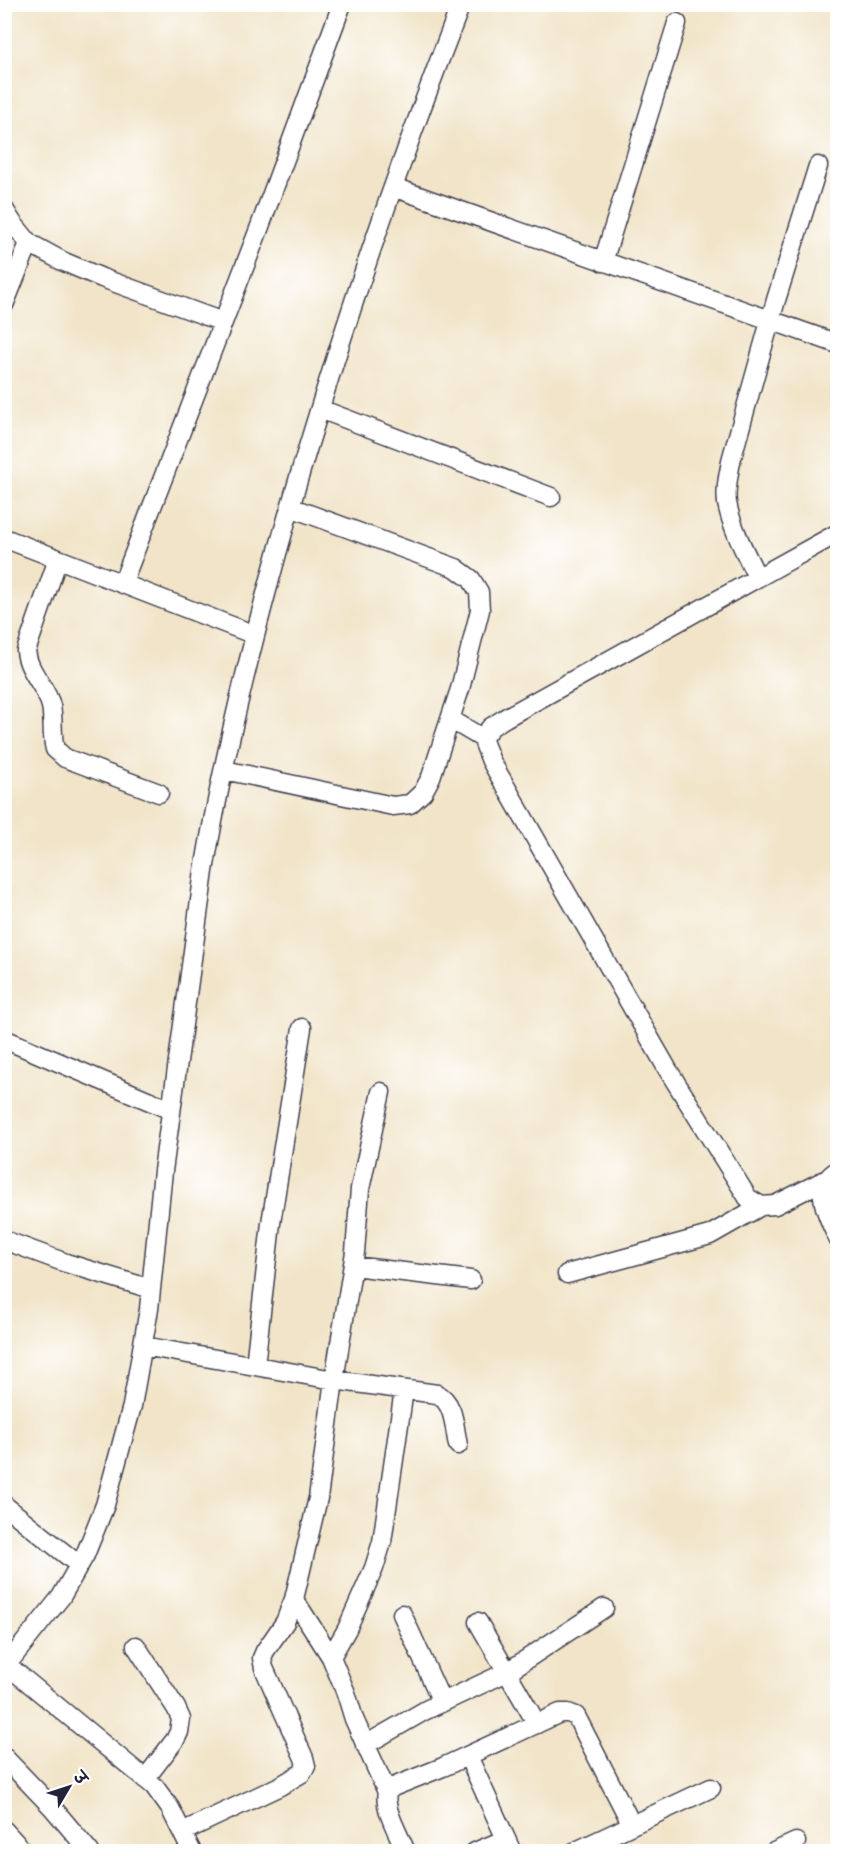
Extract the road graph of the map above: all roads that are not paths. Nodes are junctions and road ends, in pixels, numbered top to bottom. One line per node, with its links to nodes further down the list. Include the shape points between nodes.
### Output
1 (342, 4): 11 (street)
2 (461, 4): 5 (street)
3 (677, 23): 8 (street)
4 (818, 166): 10 (street)
5 (393, 187): 8 (street); 13 (street)
6 (4, 209): 7 (street)
7 (29, 243): 9 (street); 11 (street, via 102,278)
8 (603, 262): 10 (street)
9 (4, 305)
10 (769, 321): 12 (street); 19 (street, via 728,480 730,515)
11 (223, 322): 20 (street)
12 (837, 344)
13 (320, 409): 14 (street); 15 (street)
14 (551, 497)
15 (290, 507): 21 (street); 22 (street, via 456,568 471,579 479,592 480,610)
16 (837, 533): 19 (street)
17 (4, 538): 18 (street)
18 (58, 559): 20 (street); 25 (street, via 26,651 29,666 51,708 55,748 65,758)
19 (757, 577): 23 (street, via 505,718)
20 (123, 582): 21 (street)
21 (255, 635): 24 (street)
22 (450, 719): 23 (street); 24 (street, via 431,777 410,804 393,806)
23 (482, 738): 31 (street, via 491,761 668,1070 748,1198)
24 (224, 770): 29 (street, via 204,871)
25 (159, 793)
26 (302, 1028): 39 (street, via 271,1223)
27 (4, 1038): 29 (street)
28 (381, 1092): 34 (street, via 360,1189)
29 (171, 1110): 37 (street)
30 (831, 1175): 31 (street, via 775,1205); 32 (street, via 822,1194)
31 (761, 1206): 35 (street, via 710,1235)
32 (837, 1239)
33 (4, 1240): 37 (street)
34 (352, 1266): 36 (street); 40 (street)
35 (567, 1274)
36 (471, 1280)
37 (151, 1289): 38 (street)
38 (142, 1346): 39 (street); 44 (street, via 132,1406 105,1505)
39 (255, 1366): 40 (street)
40 (334, 1380): 41 (street); 45 (street, via 318,1498)
41 (404, 1390): 42 (street, via 437,1394 447,1401); 50 (street, via 382,1542 348,1629)
42 (458, 1445)
43 (4, 1505): 44 (street)
44 (80, 1565): 51 (street, via 61,1597)
45 (294, 1599): 50 (street); 62 (street, via 285,1622 262,1658 306,1766 302,1773 280,1786)
46 (604, 1608): 52 (street)
47 (402, 1614): 53 (street)
48 (478, 1622): 52 (street)
49 (136, 1646): 58 (street, via 181,1719 175,1740)
50 (331, 1657): 55 (street)
51 (9, 1658): 58 (street)
52 (507, 1672): 53 (street); 54 (street)
53 (442, 1702): 55 (street)
54 (537, 1724): 56 (street); 61 (street, via 560,1713 576,1716)
55 (365, 1745): 60 (street)
56 (468, 1756): 60 (street); 64 (street)
57 (4, 1757): 65 (street)
58 (145, 1779): 62 (street, via 161,1794)
59 (711, 1788): 61 (street)
60 (387, 1792): 67 (street, via 389,1811)
61 (632, 1825): 69 (street)
62 (182, 1832): 66 (street)
63 (796, 1842): 70 (street)
64 (509, 1845): 68 (street)
65 (90, 1851)
66 (192, 1851)
67 (406, 1851)
68 (476, 1851)
69 (574, 1851)
70 (774, 1851)

